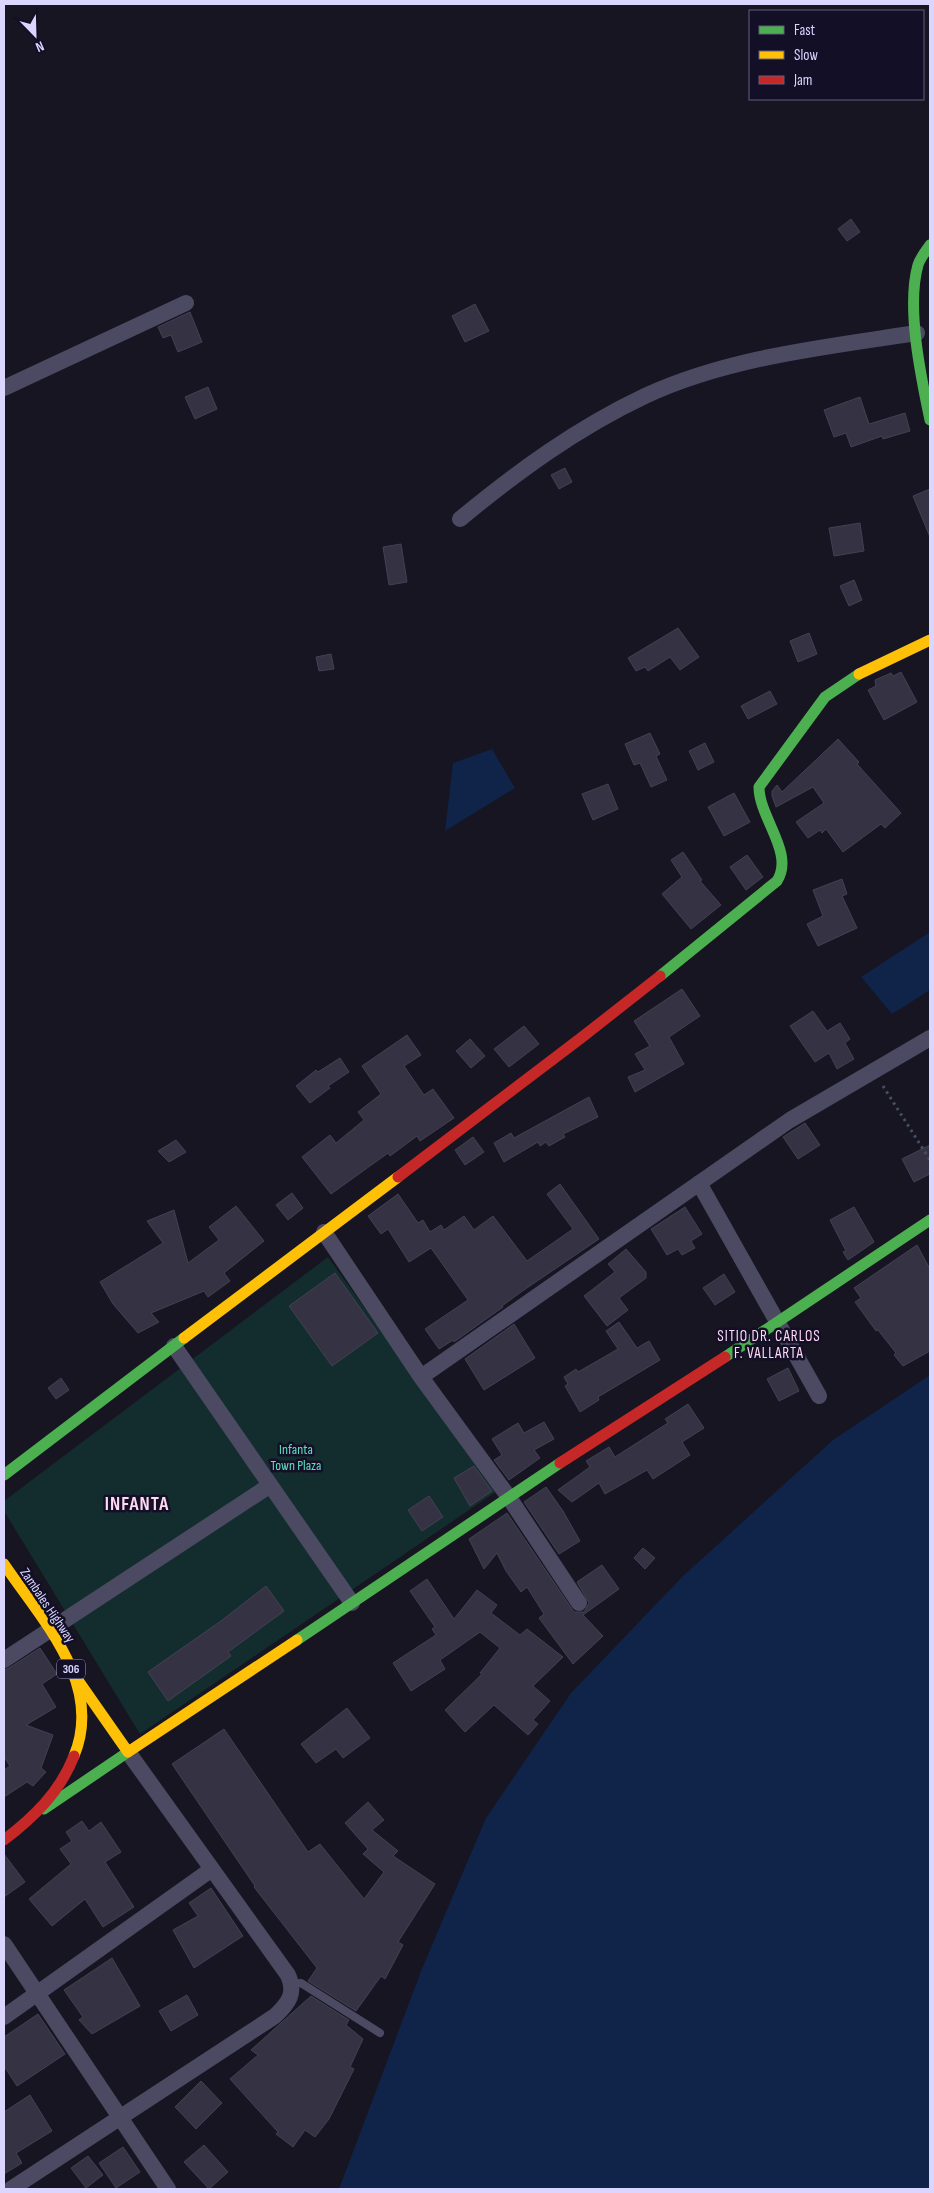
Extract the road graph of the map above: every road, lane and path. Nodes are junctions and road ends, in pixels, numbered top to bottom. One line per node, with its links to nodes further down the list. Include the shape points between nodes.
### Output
1 (930, 245): 3 (street, via 918,263 915,278)
2 (186, 303): 4 (street)
3 (916, 333): 5 (street); 6 (street, via 730,366 646,396 546,452)
4 (4, 388)
5 (930, 420)
6 (460, 519)
7 (930, 640): 13 (street, via 865,670 825,696 759,787 758,799 783,858 782,876 775,884 581,1038)
8 (930, 1038): 9 (street)
9 (874, 1070): 10 (path); 11 (street, via 790,1120)
10 (930, 1160)
11 (699, 1183): 14 (street); 16 (street)
12 (930, 1220): 14 (street)
13 (324, 1232): 15 (street); 16 (street)
14 (778, 1323): 17 (street); 20 (street)
15 (174, 1346): 18 (street); 19 (street)
16 (422, 1377): 20 (street)
17 (819, 1396)
18 (4, 1475)
19 (269, 1486): 22 (street); 24 (street)
20 (508, 1496): 22 (street); 23 (street)
21 (4, 1564): 24 (street, Zambales Highway / 306)
22 (352, 1603): 27 (street)
23 (580, 1603)
24 (48, 1631): 25 (street); 26 (street, Zambales Highway / 306)
25 (4, 1660)
26 (74, 1676): 27 (street); 28 (street, Zambales Highway / 306, via 82,1704 78,1746 59,1788)
27 (128, 1752): 28 (street); 30 (street)
28 (39, 1812): 29 (street, Zambales Highway / 306)
29 (4, 1840)
30 (212, 1869): 32 (street); 33 (street)
31 (4, 1944): 33 (street)
32 (292, 1984): 35 (lane, via 301,1984); 36 (street, via 287,2006 275,2016)
33 (38, 1994): 34 (street); 36 (street)
34 (4, 2016)
35 (380, 2033)
36 (120, 2118): 37 (street); 38 (street)
37 (12, 2189)
38 (168, 2189)

